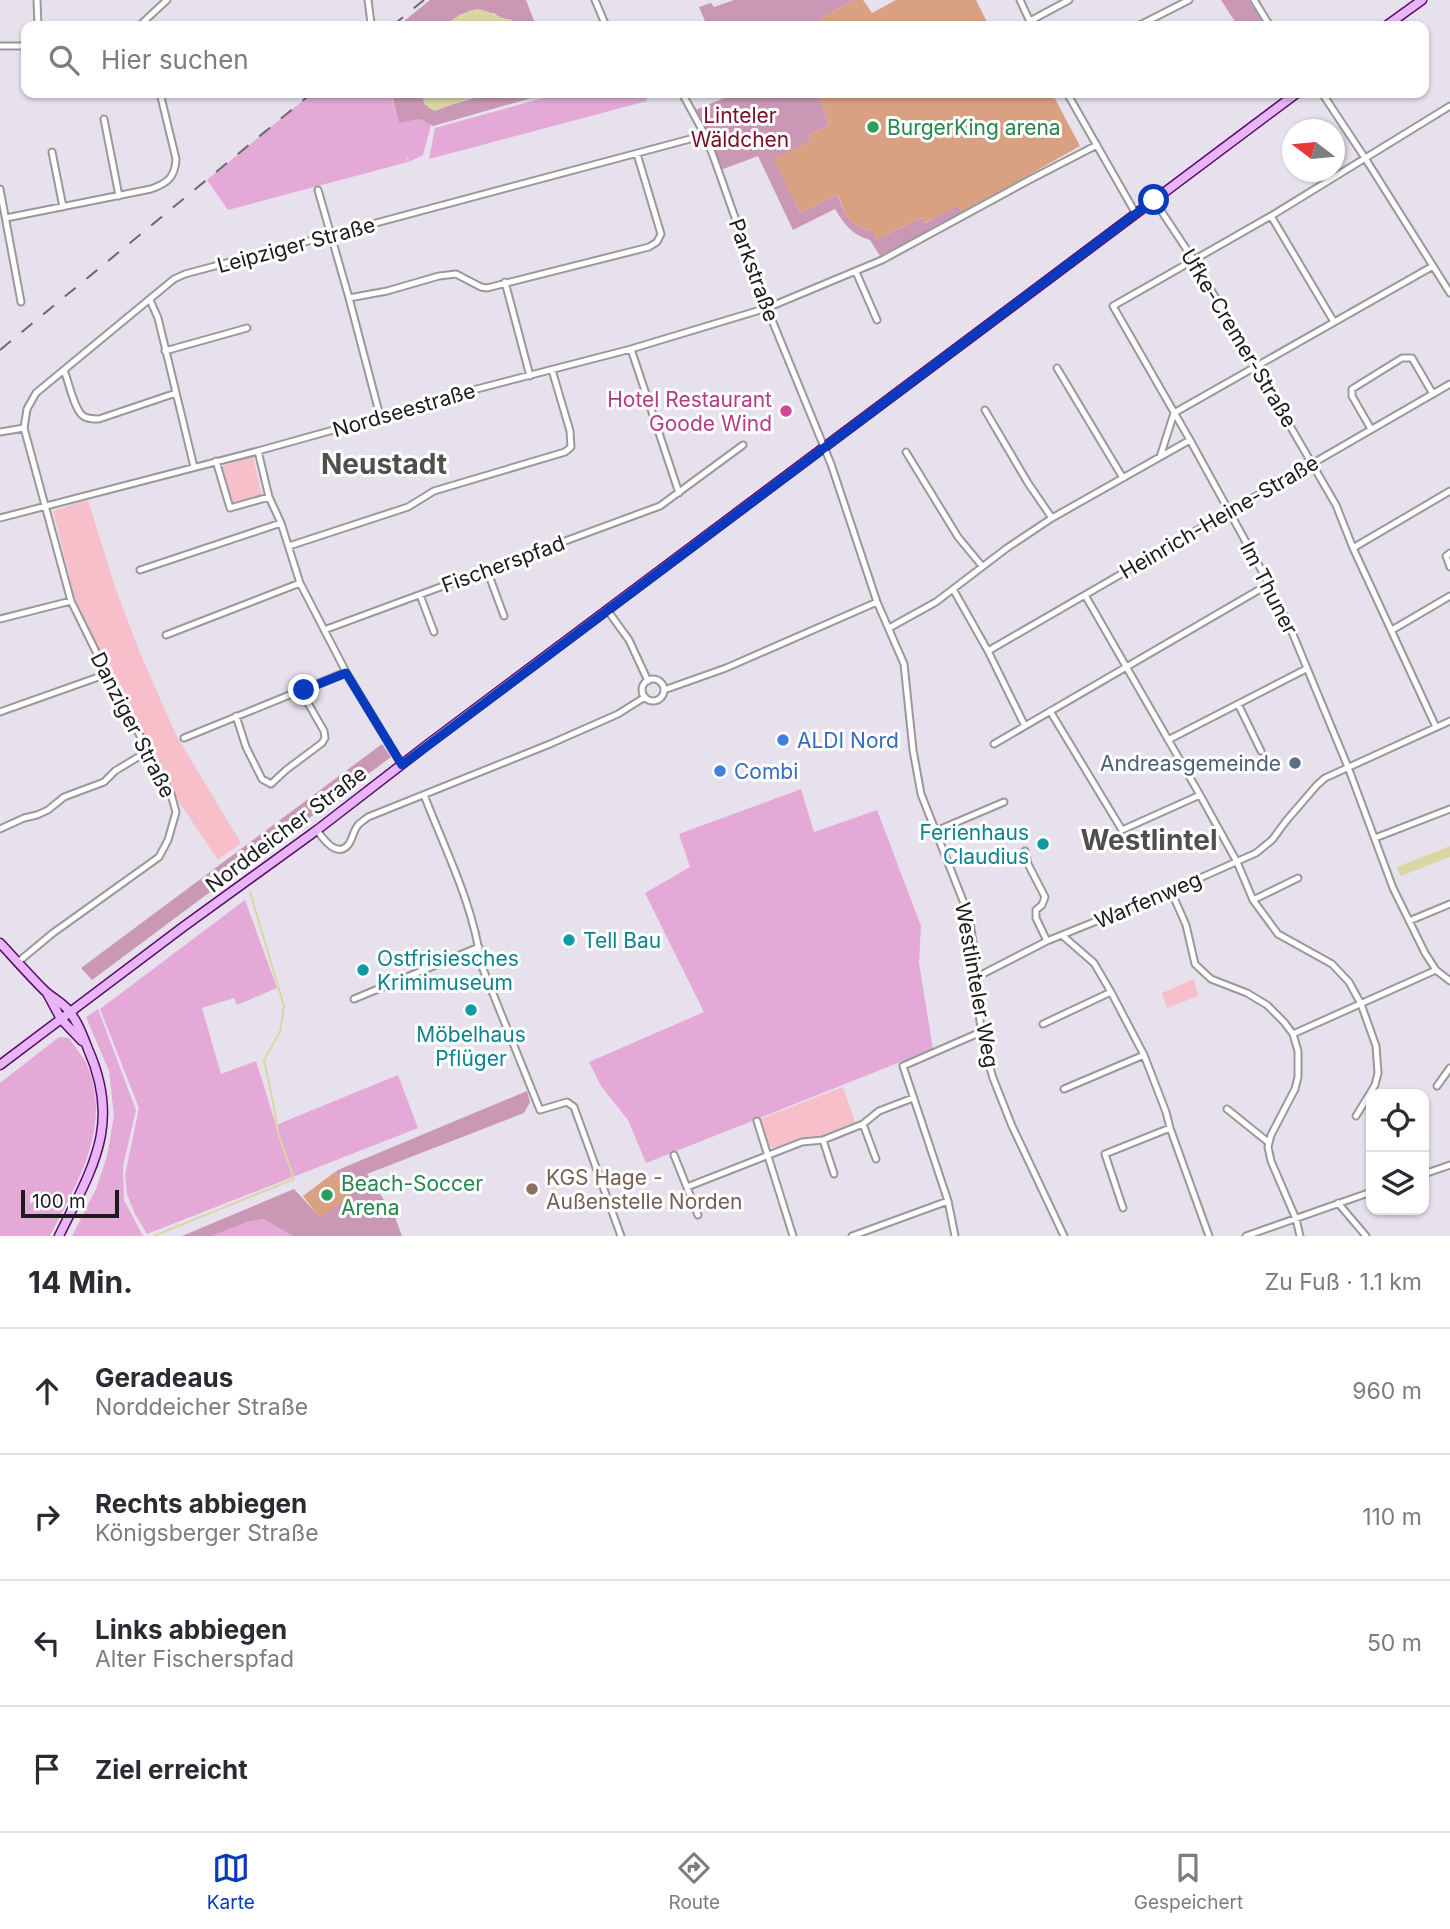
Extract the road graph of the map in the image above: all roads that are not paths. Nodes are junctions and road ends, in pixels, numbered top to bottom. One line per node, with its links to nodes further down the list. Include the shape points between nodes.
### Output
1 (37, 0): 10 (street)
2 (167, 0): 11 (street)
3 (368, 0): 12 (street)
4 (595, 0): 13 (street)
5 (1020, 0): 14 (street)
6 (1069, 0): 15 (street)
7 (1189, 0): 16 (street)
8 (1254, 0): 17 (street)
9 (1422, 0): 18 (main road)
10 (38, 21)
11 (144, 21)
12 (371, 21)
13 (604, 21)
14 (1030, 21)
15 (1036, 21)
16 (1148, 21)
17 (1267, 21)
18 (1393, 21)
19 (0, 46): 20 (street)
20 (21, 46)
21 (161, 98): 35 (street, via 176,169 163,185)
22 (685, 98): 28 (street, Parkstraße)
23 (1070, 98): 29 (street)
24 (1290, 98): 37 (main road, Norddeicher Straße)
25 (1325, 98): 32 (street)
26 (1450, 106): 32 (street)
27 (104, 119): 35 (street)
28 (705, 135): 31 (street, Leipziger Straße); 52 (street, Parkstraße)
29 (1097, 145): 39 (street); 45 (street, Nordseestraße)
30 (52, 152): 38 (street)
31 (637, 154): 42 (street, Leipziger Straße); 46 (street, via 661,234 657,242)
32 (1365, 158): 40 (street); 44 (street)
33 (0, 190): 36 (street)
34 (318, 190): 42 (street)
35 (120, 196): 38 (street)
36 (1, 200): 41 (street)
37 (1154, 200): 39 (main road, Norddeicher Straße); 43 (street, Ufke-Cremer-Straße)
38 (63, 207): 41 (street)
39 (1136, 214): 74 (main road, Norddeicher Straße)
40 (1271, 216): 43 (street); 54 (street)
41 (6, 218): 51 (street)
42 (331, 235): 49 (street); 50 (street, Leipziger Straße, via 186,274)
43 (1193, 260): 59 (street, Ufke-Cremer-Straße); 67 (street, Im Thuner, via 1113,306)
44 (1433, 266): 47 (street); 54 (street)
45 (856, 272): 52 (street, Nordseestraße); 53 (street)
46 (505, 282): 49 (street, via 487,288 456,274); 62 (street)
47 (1447, 282): 48 (street)
48 (1450, 293)
49 (349, 298): 68 (street)
50 (150, 300): 57 (street); 60 (street, Leipziger Straße)
51 (21, 302)
52 (766, 308): 56 (street, Nordseestraße); 74 (street, Parkstraße)
53 (877, 320)
54 (1334, 322): 59 (street)
55 (247, 328): 57 (street)
56 (631, 349): 61 (street, Nordseestraße); 83 (street)
57 (165, 351): 64 (street)
58 (1057, 368): 81 (street)
59 (1255, 368): 67 (street); 79 (street, Ufke-Cremer-Straße)
60 (64, 370): 64 (street, via 77,407 90,419); 69 (street, Leipziger Straße, via 36,393)
61 (552, 370): 62 (street, Nordseestraße); 90 (street, via 570,432 571,447 565,452 434,491 408,507)
62 (530, 376): 68 (street, Nordseestraße)
63 (1450, 384): 65 (street, Heinrich-Heine-Straße)
64 (176, 393): 80 (street)
65 (1433, 394): 70 (street, Heinrich-Heine-Straße); 70 (street, via 1412,358 1402,358 1352,388)
66 (985, 410): 87 (street)
67 (1174, 413): 72 (street, Im Thuner); 77 (street)
68 (380, 416): 75 (street, Nordseestraße)
69 (24, 428): 71 (street); 85 (street)
70 (1371, 429): 79 (street, Heinrich-Heine-Straße)
71 (0, 432)
72 (1190, 440): 77 (street); 86 (street, Im Thuner)
73 (743, 445): 83 (street, Fischerspfad)
74 (824, 448): 104 (street, Westlinteler Weg); 105 (main road, Norddeicher Straße)
75 (258, 451): 78 (street, Nordseestraße); 84 (street)
76 (906, 453): 93 (street, via 958,537)
77 (1160, 457): 81 (street)
78 (216, 461): 80 (street, Nordseestraße); 84 (street, via 230,508)
79 (1313, 463): 86 (street, Heinrich-Heine-Straße); 91 (street, Ufke-Cremer-Straße)
80 (194, 467): 85 (street, Nordseestraße)
81 (1123, 478): 87 (street)
82 (1450, 491): 91 (street)
83 (680, 493): 96 (street, Fischerspfad, via 660,506)
84 (268, 497): 89 (street)
85 (46, 506): 88 (street, Nordseestraße); 103 (street, Danziger Straße)
86 (1229, 511): 98 (street, Im Thuner); 101 (street, Heinrich-Heine-Straße)
87 (1052, 518): 93 (street)
88 (0, 519)
89 (281, 523): 90 (street); 95 (street)
90 (289, 546): 97 (street)
91 (1353, 548): 109 (street, Ufke-Cremer-Straße)
92 (1450, 553): 94 (street, via 1446,556)
93 (982, 566): 99 (street)
94 (1450, 566)
95 (140, 570)
96 (487, 570): 100 (street, Fischerspfad); 106 (street)
97 (300, 583): 110 (street); 112 (street)
98 (1269, 584): 114 (street); 115 (street, Im Thuner)
99 (953, 589): 108 (street); 113 (street)
100 (420, 595): 110 (street, Fischerspfad); 111 (street)
101 (1085, 595): 113 (street, Heinrich-Heine-Straße); 114 (street)
102 (1450, 596): 109 (street)
103 (71, 601): 107 (street); 117 (street, Danziger Straße)
104 (877, 601): 108 (street, Westlinteler Weg); 119 (street, via 726,668)
105 (608, 611): 118 (street, via 629,640); 134 (main road, Norddeicher Straße)
106 (504, 616)
107 (0, 619)
108 (889, 628): 142 (street, Westlinteler Weg, via 904,664 916,772)
109 (1392, 630): 128 (street, Ufke-Cremer-Straße)
110 (324, 631): 116 (street)
111 (434, 632)
112 (166, 635)
113 (988, 651): 127 (street)
114 (1126, 666): 123 (street); 130 (street)
115 (1306, 669): 122 (street); 135 (street, Im Thuner)
116 (346, 673): 120 (street); 134 (street)
117 (107, 674): 124 (street); 132 (street, Danziger Straße)
118 (648, 681): 119 (street, via 659,681); 121 (street, via 642,688)
119 (664, 690): 121 (street, via 658,700)
120 (300, 691): 125 (street); 125 (street, via 325,738 271,784 261,779)
121 (645, 697): 136 (street, via 606,720)
122 (1238, 704): 130 (street); 133 (street)
123 (1050, 711): 127 (street); 137 (street, via 1122,830)
124 (0, 712)
125 (236, 716): 129 (street)
126 (1450, 721): 128 (street, Warfenweg)
127 (1025, 726): 131 (street)
128 (1436, 727): 135 (street, Warfenweg)
129 (184, 738)
130 (1168, 740): 137 (street)
131 (994, 744)
132 (148, 751): 140 (street, via 104,782); 155 (street, Danziger Straße, via 176,812 165,849)
133 (1261, 751)
134 (402, 765): 141 (main road, Norddeicher Straße)
135 (1348, 767): 143 (street, Im Thuner); 145 (street, Warfenweg, via 1325,778 1272,840)
136 (424, 795): 141 (street, via 368,817 341,849 328,844); 154 (street)
137 (1200, 795): 145 (street)
138 (1004, 802): 142 (street)
139 (1450, 809): 143 (street)
140 (0, 828)
141 (317, 830): 163 (main road, Norddeicher Straße)
142 (936, 831): 157 (street, Westlinteler Weg, via 969,916)
143 (1375, 838): 150 (street, Im Thuner)
144 (1025, 851): 152 (street, via 1045,897 1036,918)
145 (1237, 862): 147 (street, Warfenweg); 148 (street)
146 (1298, 878): 148 (street)
147 (1171, 891): 151 (street, Warfenweg); 167 (street, via 1186,925 1195,964 1211,979 1267,1005)
148 (1253, 900): 162 (street, via 1278,934 1332,964)
149 (1450, 904): 150 (street)
150 (1409, 921): 156 (street, Im Thuner)
151 (1063, 936): 152 (street, Warfenweg); 159 (street, via 1094,963)
152 (1047, 941): 157 (street, Warfenweg)
153 (0, 943): 155 (main road)
154 (479, 947): 161 (street); 197 (street, via 481,964 540,1111 567,1102 574,1107)
155 (18, 962): 160 (main road)
156 (1437, 970): 158 (street, Im Thuner); 162 (street)
157 (975, 978): 166 (street, Westlinteler Weg)
158 (1450, 981)
159 (1111, 992): 165 (street); 169 (street)
160 (47, 993): 163 (main road); 164 (main road)
161 (354, 999)
162 (1361, 1004): 167 (street); 176 (street, via 1376,1046 1378,1073)
163 (70, 1012): 164 (main road, Norddeicher Straße); 168 (main road)
164 (61, 1019): 168 (main road); 170 (main road, Norddeicher Straße)
165 (1043, 1024)
166 (981, 1032): 174 (street, via 903,1066); 200 (street, Westlinteler Weg, via 1002,1102)
167 (1293, 1034): 181 (street, via 1298,1051 1296,1087)
168 (87, 1046): 196 (main road, via 101,1083 103,1130 92,1167)
169 (1144, 1055): 173 (street); 179 (street)
170 (0, 1065)
171 (1450, 1068): 172 (street)
172 (1437, 1086)
173 (1063, 1089)
174 (913, 1098): 178 (street, via 879,1111); 190 (street)
175 (1227, 1109): 181 (street)
176 (1356, 1116)
177 (757, 1121): 183 (street)
178 (863, 1124): 180 (street); 184 (street)
179 (1170, 1128): 192 (street, via 1105,1154); 201 (street)
180 (823, 1140): 183 (street, via 802,1142); 187 (street)
181 (1268, 1142): 194 (street, via 1271,1161)
182 (674, 1155): 188 (street)
183 (767, 1155): 188 (street); 195 (street)
184 (876, 1158)
185 (1450, 1166): 186 (street)
186 (1429, 1172)
187 (834, 1174)
188 (687, 1187): 193 (street)
189 (1366, 1194): 191 (street)
190 (948, 1201): 198 (street); 199 (street)
191 (1338, 1203): 194 (street); 204 (street)
192 (1123, 1208)
193 (698, 1215)
194 (1296, 1219): 202 (street); 203 (street)
195 (790, 1235)
196 (59, 1236)
197 (621, 1236)
198 (852, 1236)
199 (955, 1236)
200 (1064, 1236)
201 (1209, 1236)
202 (1246, 1236)
203 (1300, 1236)
204 (1366, 1236)

